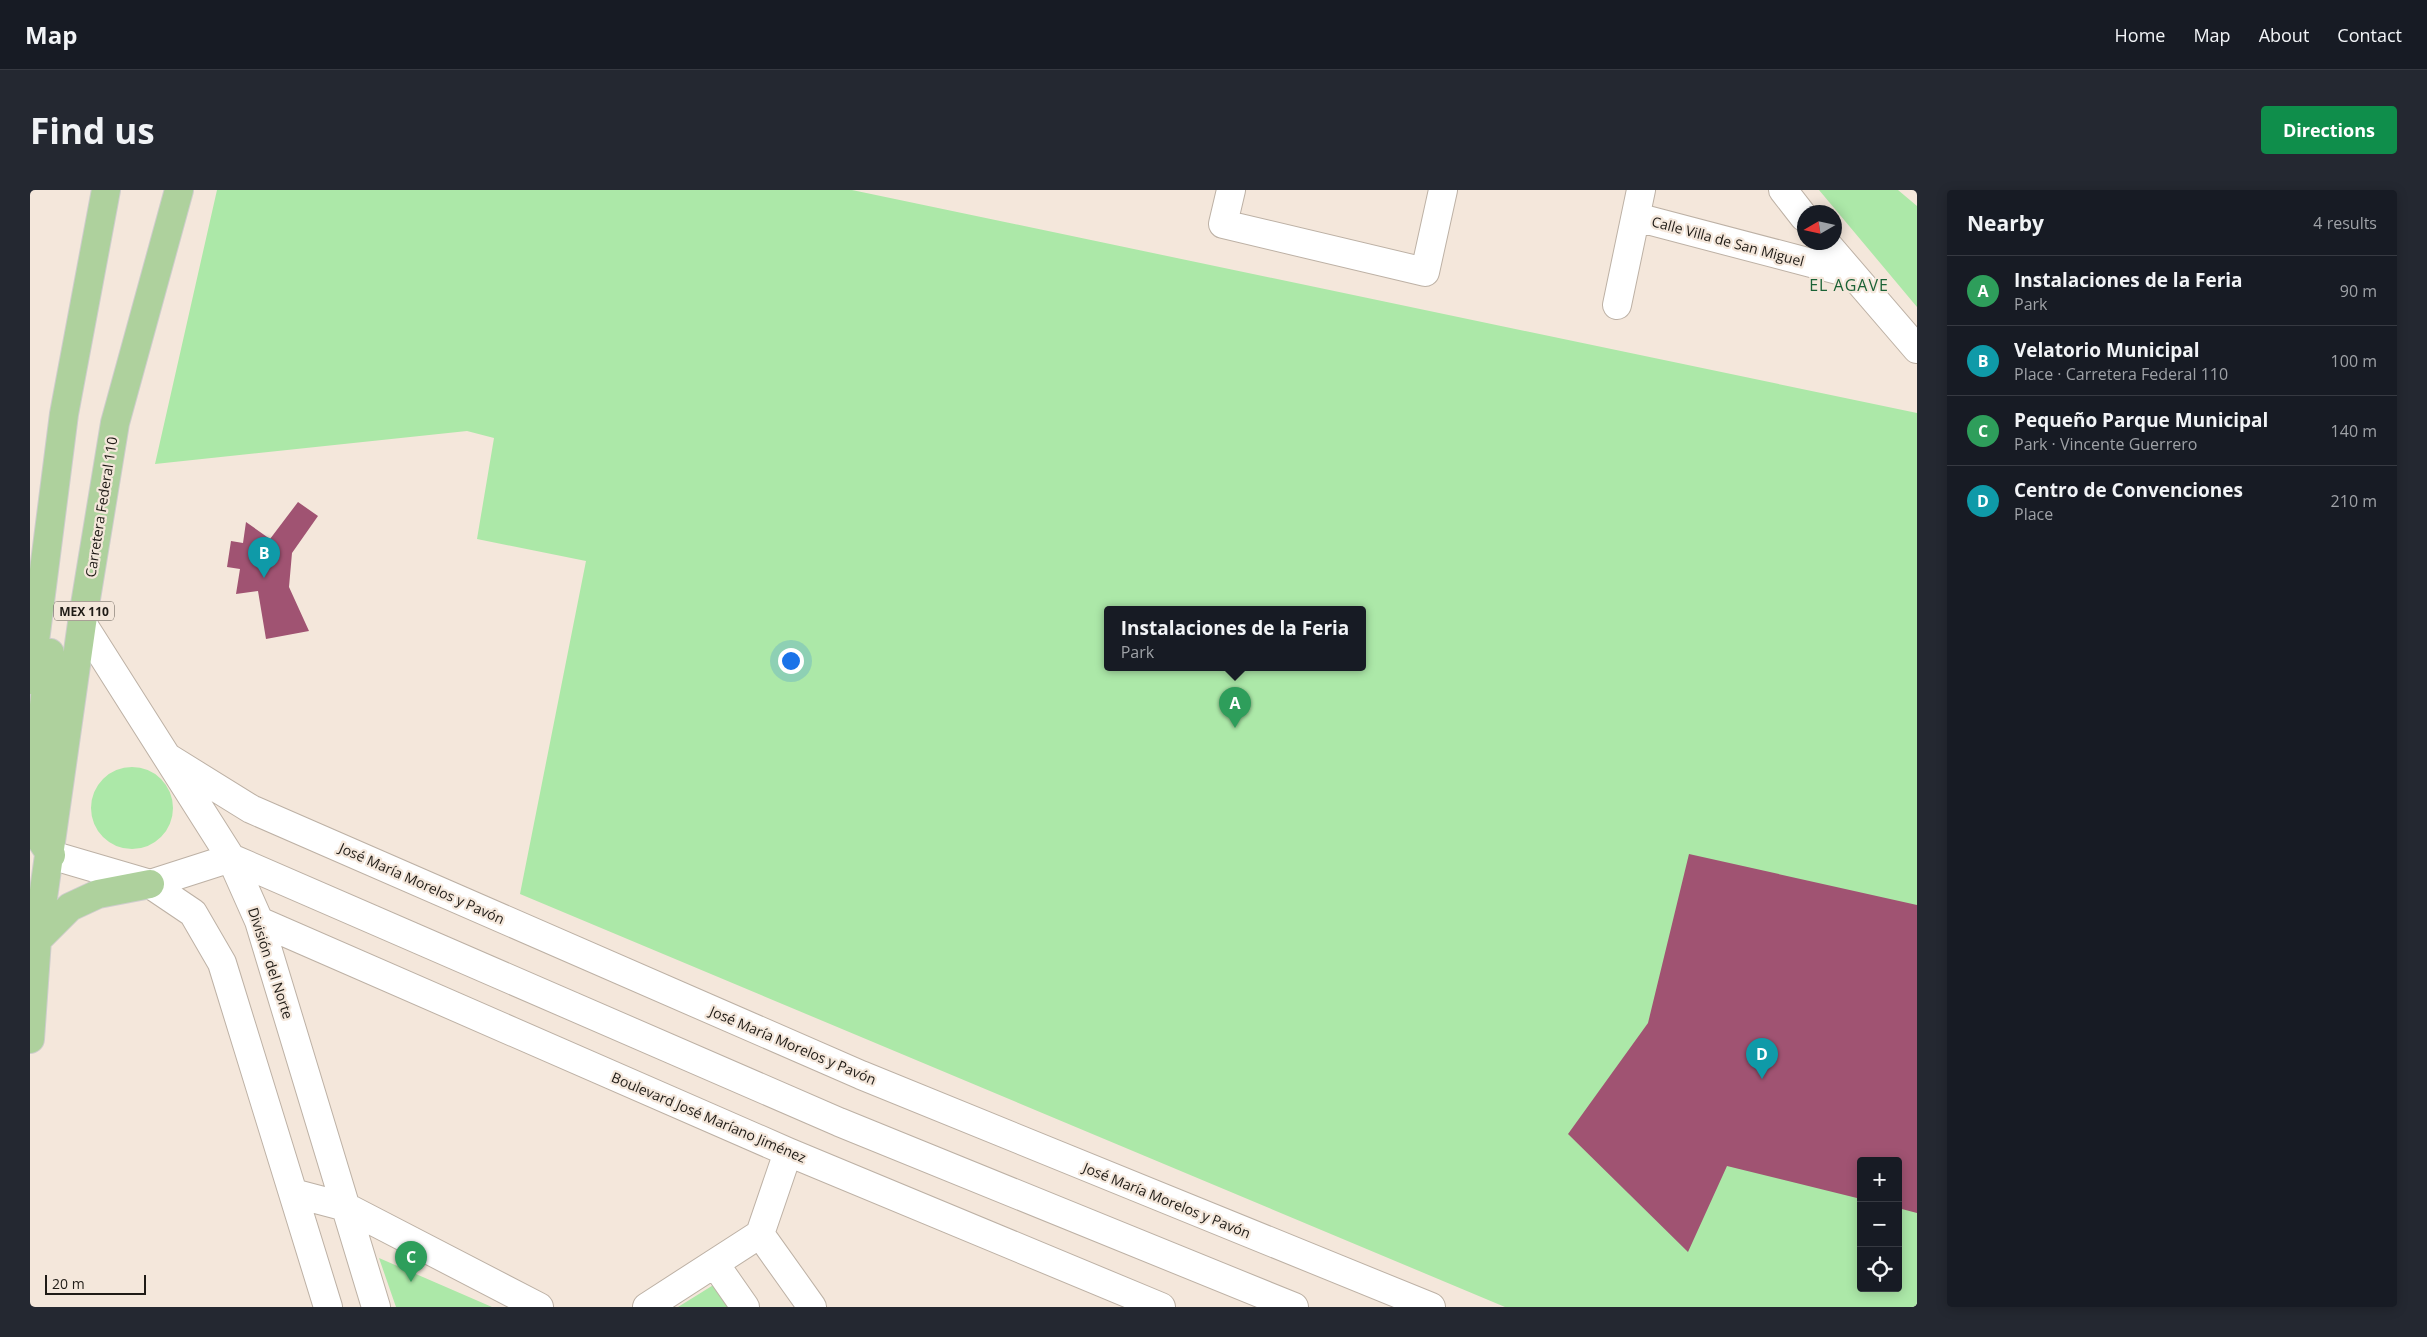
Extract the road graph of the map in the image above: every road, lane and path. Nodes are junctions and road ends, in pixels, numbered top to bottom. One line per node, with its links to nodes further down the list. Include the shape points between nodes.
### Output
1 (106, 190): 13 (main road, MEX 110)
2 (179, 190): 14 (main road, Carretera Federal 110 / MEX 110, via 115,423)
3 (1231, 190): 4 (street, via 1223,224 1425,272)
4 (1443, 190)
5 (1641, 190): 8 (street)
6 (1783, 190): 7 (street)
7 (1797, 208)
8 (1636, 217): 10 (street, Calle Villa de San Miguel); 11 (street)
9 (1831, 250): 10 (street)
10 (1849, 273): 12 (street)
11 (1617, 305)
12 (1917, 349)
13 (64, 414): 15 (main road, MEX 110); 17 (main road, via 71,447 72,474 32,810 36,832)
14 (82, 623): 16 (street, División del Norte); 17 (main road, Carretera Federal 110 / MEX 110)
15 (30, 680)
16 (167, 757): 18 (street, División del Norte); 36 (street, José María Morelos y Pavón, via 251,808 852,1071)
17 (51, 855): 19 (street); 21 (main road, Carretera Federal 110 / MEX 110)
18 (232, 858): 19 (street); 20 (street, División del Norte); 35 (street, via 839,1122)
19 (150, 884): 21 (main road, via 98,894 70,907); 24 (street, via 193,913 222,963)
20 (259, 921): 23 (street, Boulevard José Maríano Jiménez); 25 (street, División del Norte)
21 (37, 940): 22 (main road, Carretera Federal 110 / MEX 110)
22 (30, 1039)
23 (788, 1152): 26 (street); 34 (street, Boulevard José Maríano Jiménez)
24 (293, 1193): 25 (street); 28 (street)
25 (346, 1207): 29 (street, División del Norte); 30 (street)
26 (760, 1234): 27 (street); 33 (street)
27 (715, 1264): 31 (street); 32 (street)
28 (328, 1307)
29 (376, 1307)
30 (538, 1307)
31 (647, 1307)
32 (745, 1307)
33 (812, 1307)
34 (1161, 1307)
35 (1294, 1307)
36 (1431, 1307)

